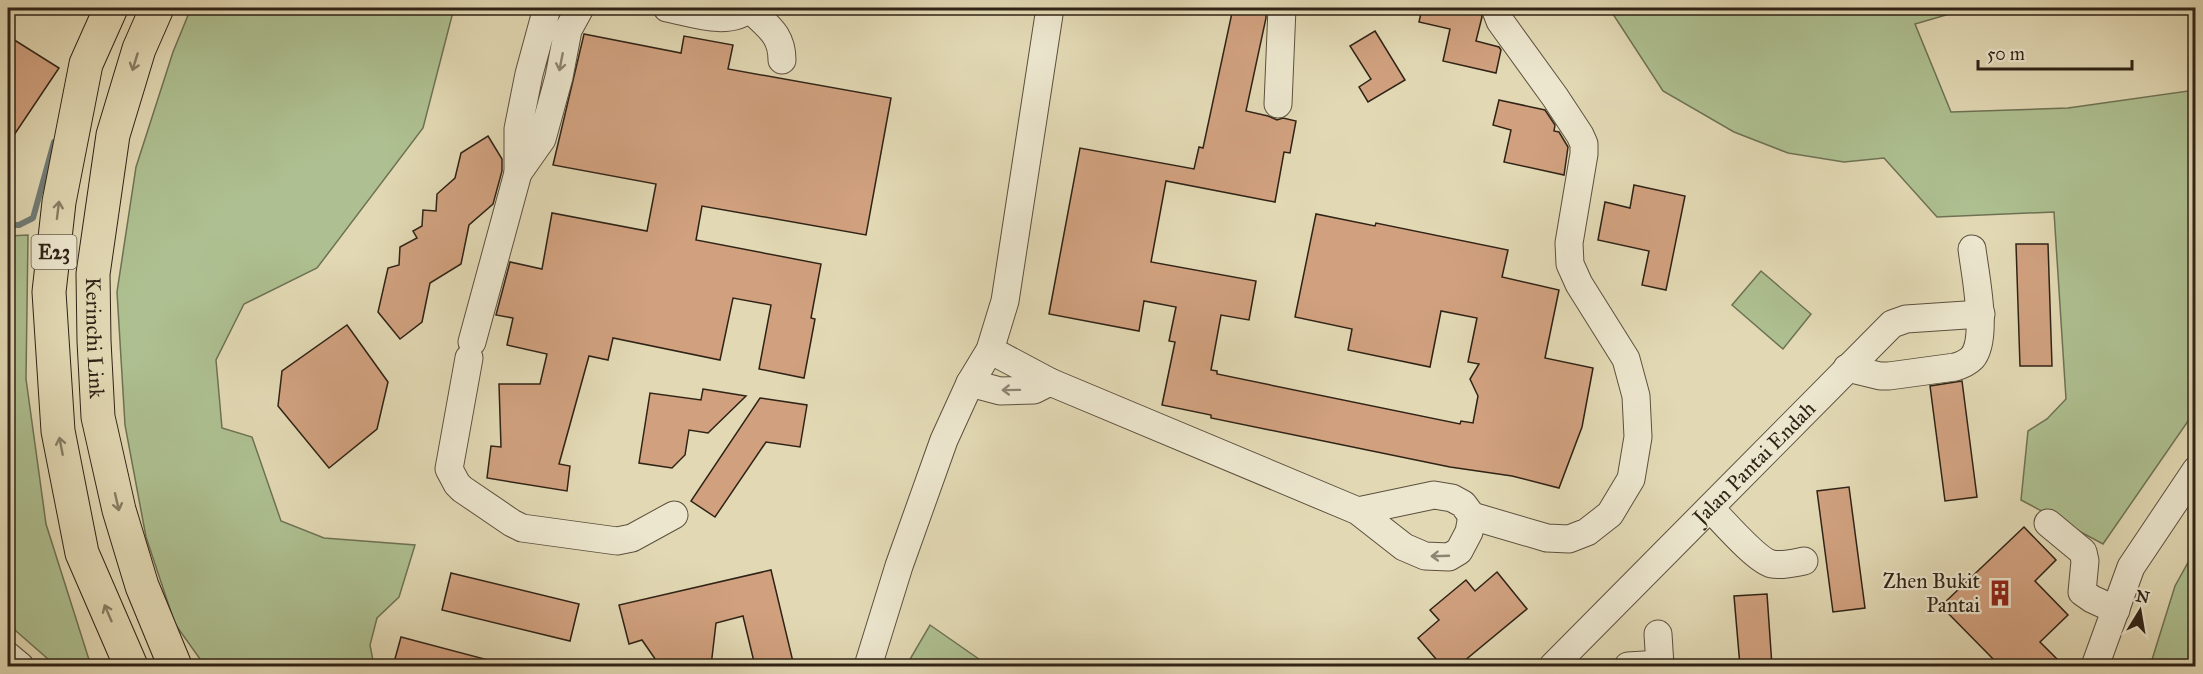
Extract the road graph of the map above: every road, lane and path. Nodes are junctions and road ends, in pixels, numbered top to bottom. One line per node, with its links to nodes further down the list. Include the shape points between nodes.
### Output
1 (111, 8): 31 (highway, Kerinchi Link / E23, one-way to 1, via 82,553 58,431 49,292 59,202 86,64)
2 (157, 8): 32 (highway, Kerinchi Link / E23, one-way to 32, via 139,49 113,135 93,274 94,341 98,417 119,510 142,586)
3 (547, 8): 12 (street, via 518,126)
4 (580, 8): 12 (street, one-way to 12, via 568,30 542,139)
5 (667, 8): 6 (street, via 724,18)
6 (750, 8): 10 (street, via 777,36)
7 (1050, 8): 15 (street, via 1005,301)
8 (1282, 8): 11 (street)
9 (1495, 8): 23 (street, via 1500,21 1582,139 1584,154 1569,243 1570,264 1626,359 1636,396 1638,437 1631,479 1610,514 1587,532 1569,538 1547,538)
10 (782, 60)
11 (1278, 104)
12 (518, 173): 22 (street, via 471,350 449,469 462,489 522,528 617,542)
13 (1972, 249): 14 (street)
14 (1981, 314): 16 (street, Jalan Pantai Endah, via 1896,321); 16 (street, via 1977,351 1964,364 1889,376)
15 (990, 350): 17 (street); 18 (street)
16 (1847, 368): 20 (street, Jalan Pantai Endah)
17 (1050, 382): 18 (street, one-way to 18, via 1034,390 1000,391); 21 (street)
18 (970, 383): 33 (street, via 944,440 906,545)
19 (2196, 470): 26 (street, via 2132,567)
20 (1710, 508): 25 (street, via 1770,564); 34 (street, Jalan Pantai Endah)
21 (1358, 511): 23 (street, via 1434,495 1463,504); 23 (street, one-way to 21, via 1459,551 1436,557 1404,547)
22 (674, 515)
23 (1472, 516)
24 (2048, 524): 26 (street, via 2083,552 2082,592)
25 (1804, 561)
26 (2116, 610): 36 (street)
27 (1658, 634): 29 (street)
28 (8, 656): 30 (street)
29 (1660, 665): 35 (street)
30 (20, 666)
31 (131, 666)
32 (175, 666)
33 (868, 666)
34 (1553, 666)
35 (1628, 666)
36 (2095, 666)

